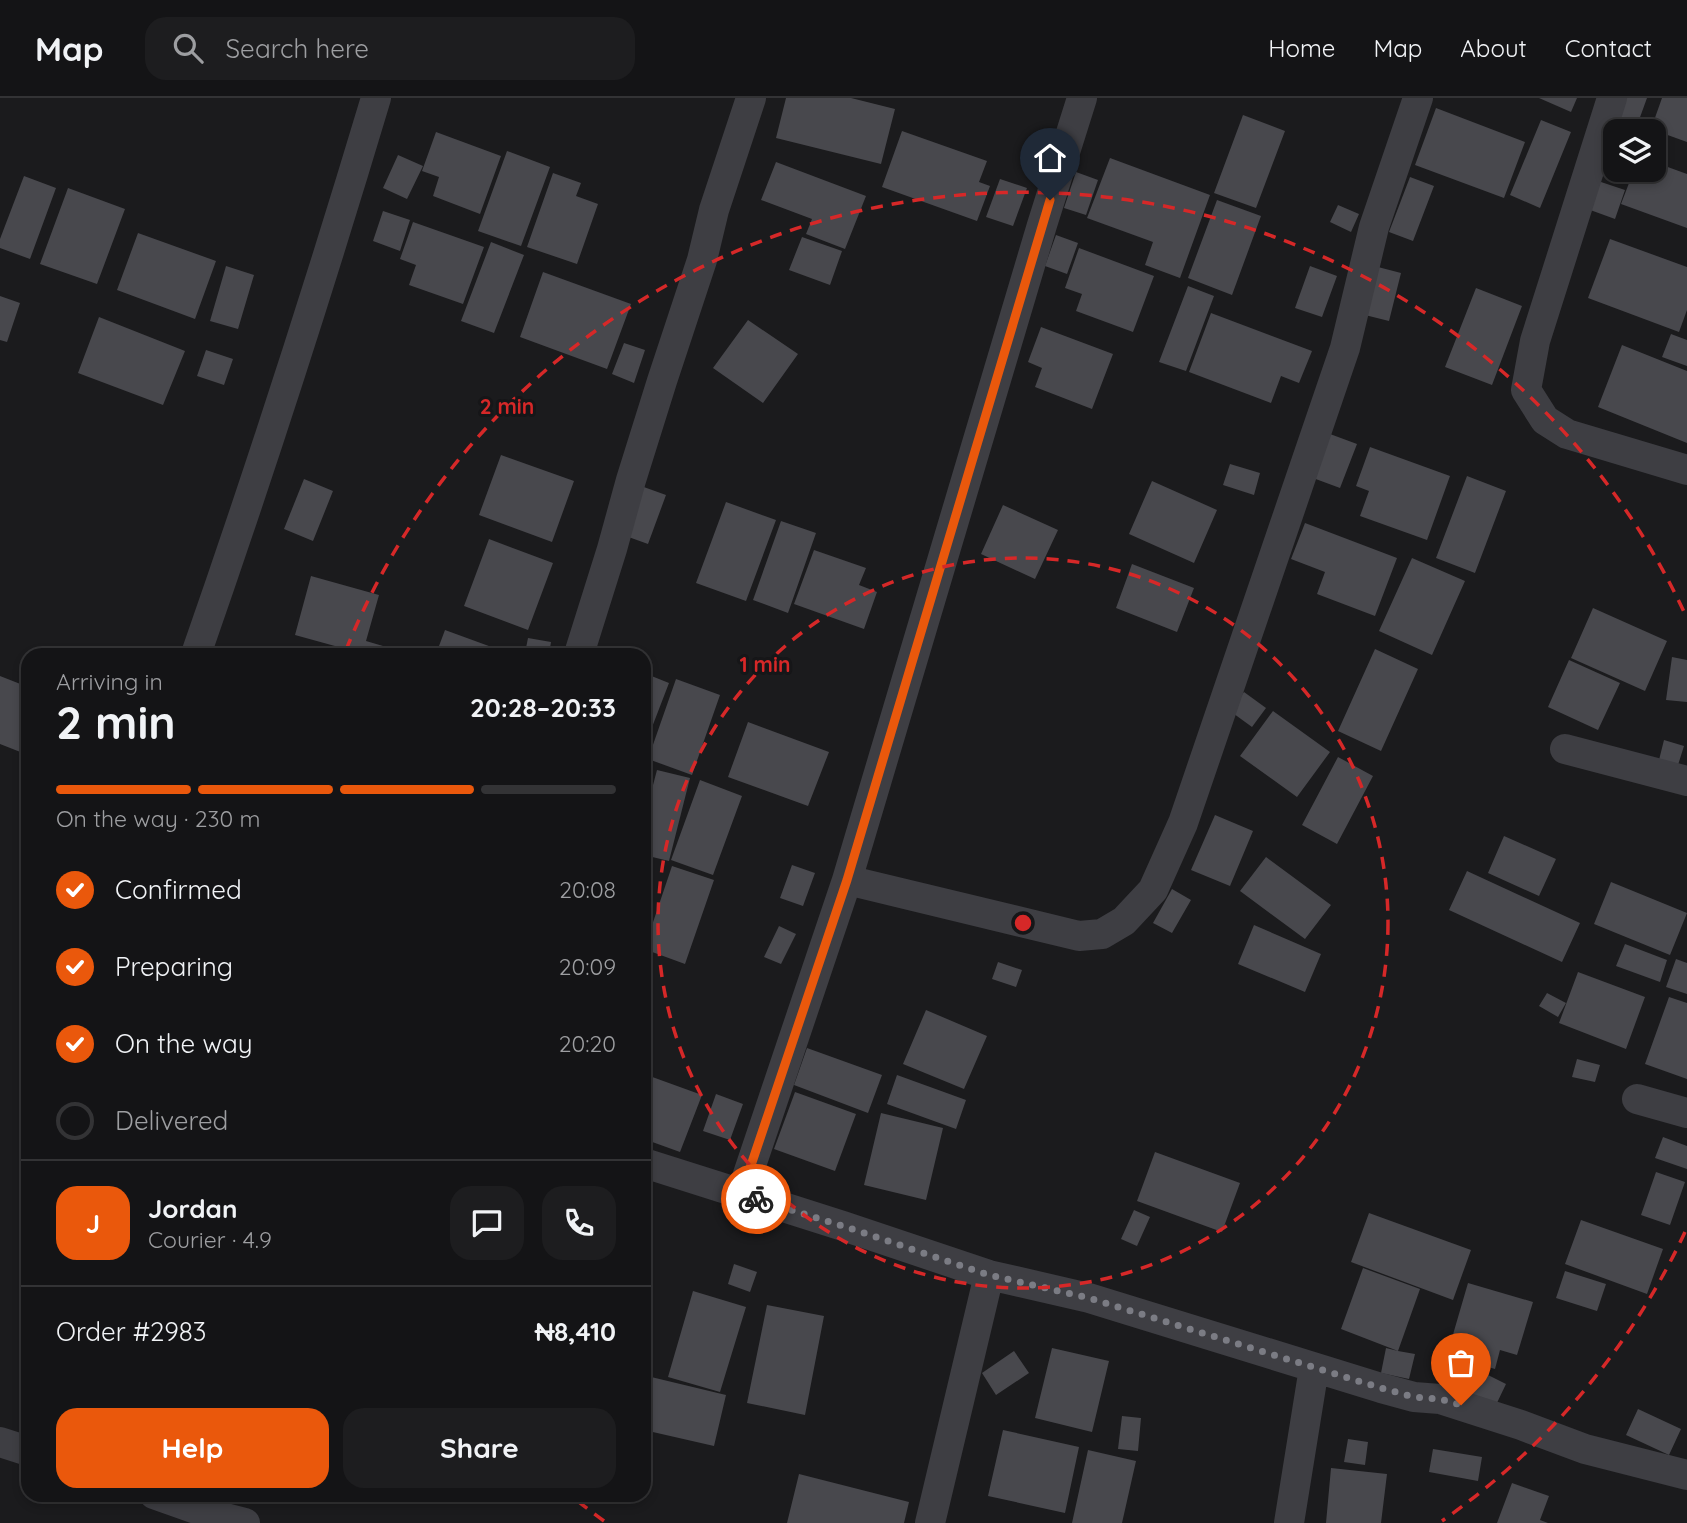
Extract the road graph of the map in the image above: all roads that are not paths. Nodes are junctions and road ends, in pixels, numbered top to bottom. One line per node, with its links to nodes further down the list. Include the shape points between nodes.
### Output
1 (376, 98): 7 (street)
2 (751, 98): 8 (street)
3 (1082, 98): 11 (street)
4 (1418, 98): 11 (street, via 1374,227 1345,348 1183,823 1153,890 1124,921 1102,934 1079,936)
5 (1612, 98): 6 (street, via 1535,341 1526,390 1545,420 1567,433)
6 (1687, 470)
7 (197, 648)
8 (581, 648)
9 (1564, 749): 10 (street)
10 (1687, 781)
11 (847, 880): 15 (street)
12 (1637, 1099): 13 (street)
13 (1687, 1113)
14 (651, 1165): 15 (street)
15 (741, 1195): 16 (street)
16 (989, 1275): 17 (street, via 1089,1298); 23 (street)
17 (1314, 1368): 20 (street, via 1414,1397 1440,1399 1585,1449); 24 (street)
18 (0, 1442): 19 (street)
19 (21, 1449)
20 (1687, 1475)
21 (176, 1502): 22 (street)
22 (245, 1523)
23 (930, 1523)
24 (1290, 1523)

